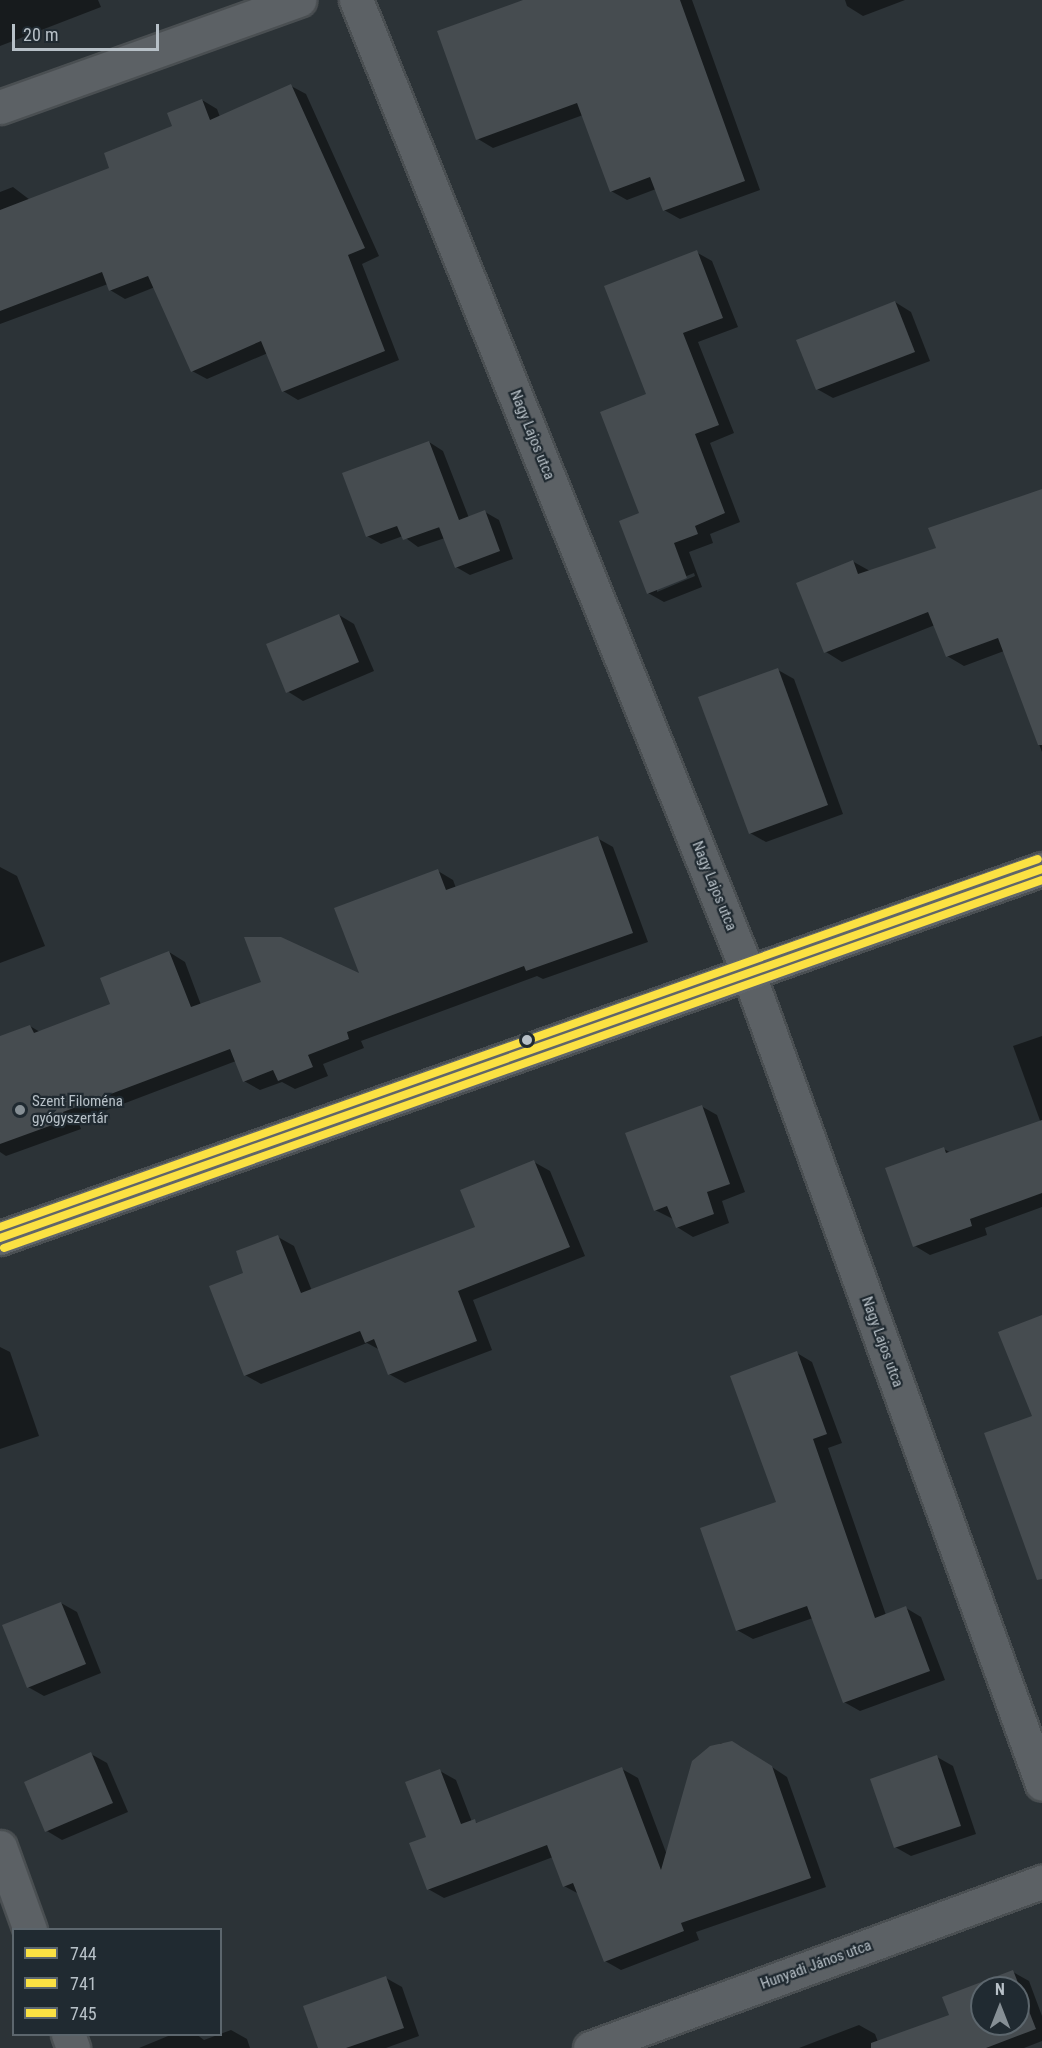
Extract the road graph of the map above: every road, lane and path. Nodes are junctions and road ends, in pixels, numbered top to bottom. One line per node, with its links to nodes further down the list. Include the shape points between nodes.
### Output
1 (299, 0): 3 (street)
2 (356, 0): 5 (street, Nagy Lajos utca)
3 (0, 106)
4 (1042, 869): 5 (street)
5 (749, 975): 6 (street); 7 (street, Nagy Lajos utca)
6 (0, 1238)
7 (1042, 1784)
8 (0, 1847): 10 (street)
9 (1042, 1882): 11 (street, Hunyadi János utca)
10 (30, 1928)
11 (590, 2048)

